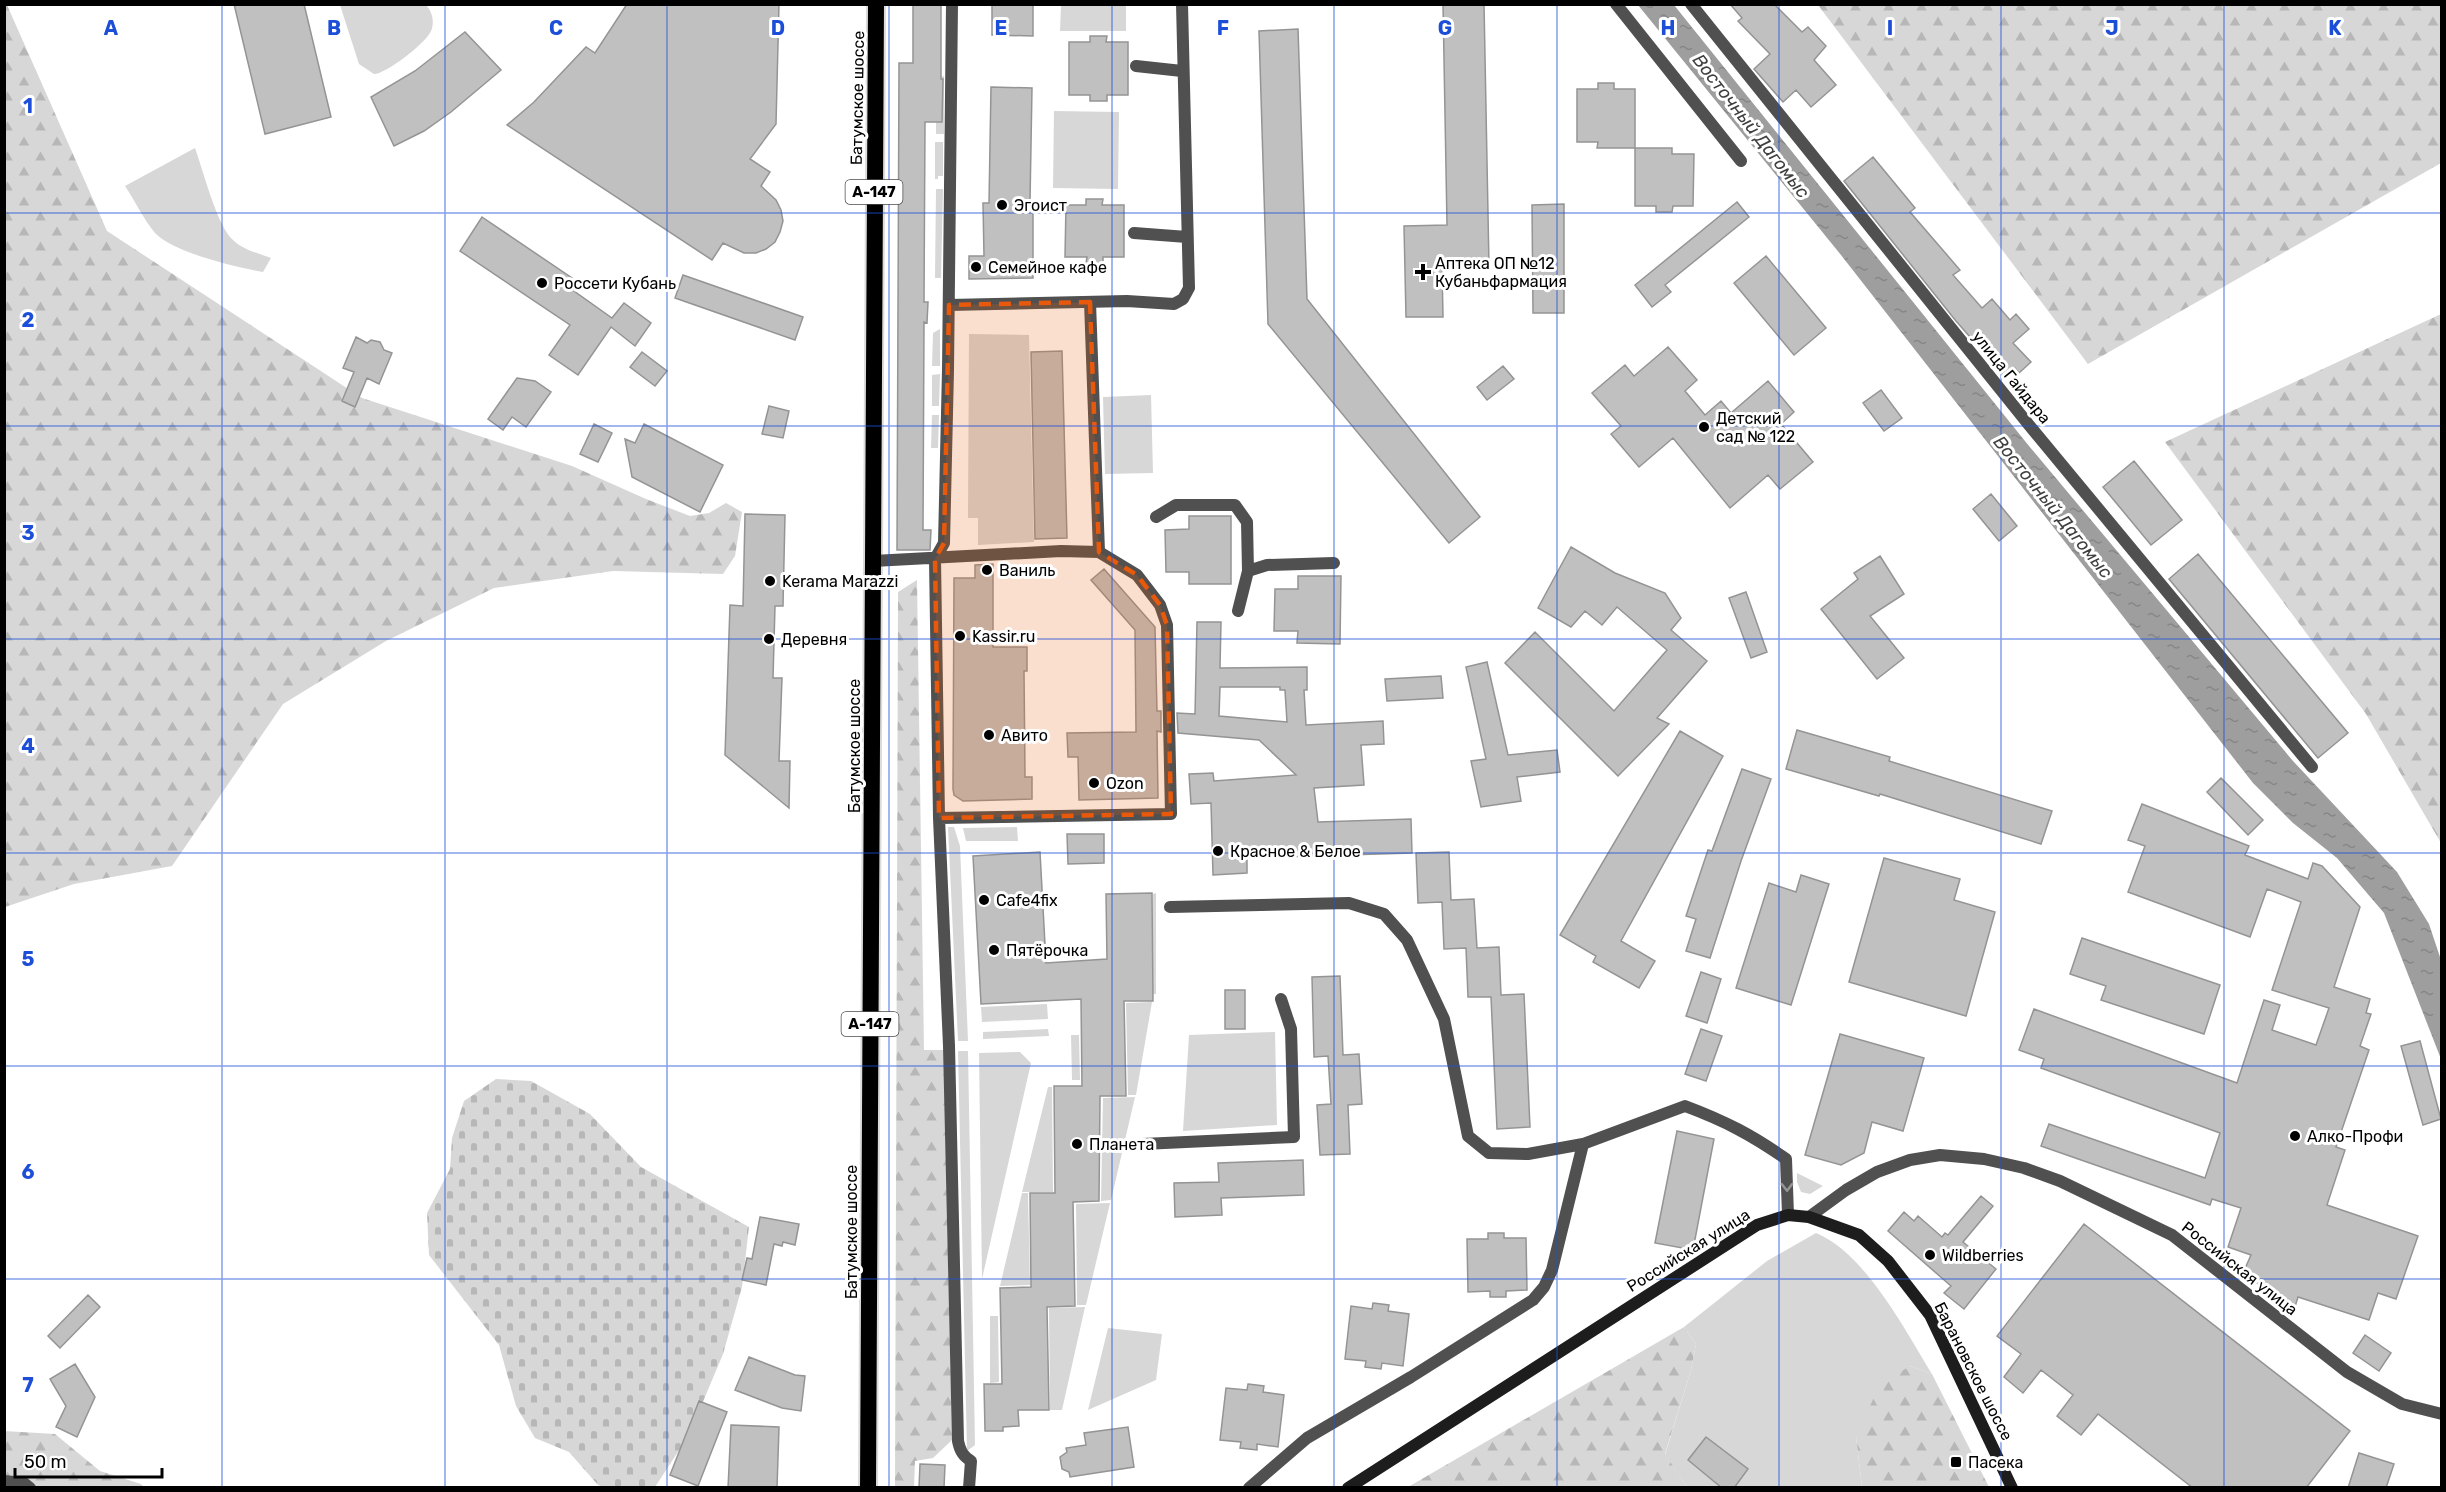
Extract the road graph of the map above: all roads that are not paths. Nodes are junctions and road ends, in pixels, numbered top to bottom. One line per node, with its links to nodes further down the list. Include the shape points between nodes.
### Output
1 (876, 4): 16 (highway, Батумское шоссе / А-147)
2 (952, 4): 12 (street)
3 (1182, 4): 7 (street)
4 (1616, 4): 8 (street)
5 (1690, 4): 20 (street, улица Гайдара, via 2029,425)
6 (1136, 66): 7 (street)
7 (1182, 71): 10 (street)
8 (1742, 161)
9 (1134, 234): 10 (street)
10 (1187, 237): 11 (street, via 1189,288 1183,299 1174,304)
11 (1090, 302): 12 (street); 14 (street)
12 (949, 305): 15 (street, via 944,543)
13 (1156, 517): 18 (street, via 1176,505 1235,505 1247,522)
14 (1099, 552): 15 (street); 21 (street, via 1137,575 1160,605 1167,625 1171,814)
15 (935, 559): 16 (street); 21 (street)
16 (873, 561): 31 (highway, Батумское шоссе / А-147)
17 (1334, 563): 18 (street, via 1267,565)
18 (1248, 571): 19 (street)
19 (1238, 611)
20 (2312, 767)
21 (939, 818): 32 (street, via 949,1046 958,1441 964,1457 971,1461)
22 (1170, 907): 25 (street, via 1349,903 1384,914 1407,940 1444,1019 1468,1136 1489,1154 1528,1154)
23 (1281, 999): 24 (street, via 1291,1029 1294,1137)
24 (1143, 1144)
25 (1583, 1144): 26 (street, one-way to 26, via 1685,1106 1743,1130 1786,1159); 33 (street, via 1552,1270 1533,1300 1307,1438)
26 (1788, 1215): 27 (main road, Российская улица); 34 (main road, Российская улица, via 1757,1225)
27 (1809, 1217): 28 (street, Российская улица, via 1877,1172 1910,1160 1940,1155 2024,1168 2060,1181 2172,1235 2347,1372 2402,1404); 35 (main road, Барановское шоссе, via 1858,1235 1888,1261 1930,1315)
28 (2441, 1414)
29 (4, 1481): 30 (street, via 24,1483)
30 (30, 1488)
31 (868, 1488)
32 (969, 1488)
33 (1249, 1488)
34 (1348, 1488)
35 (2013, 1488)

